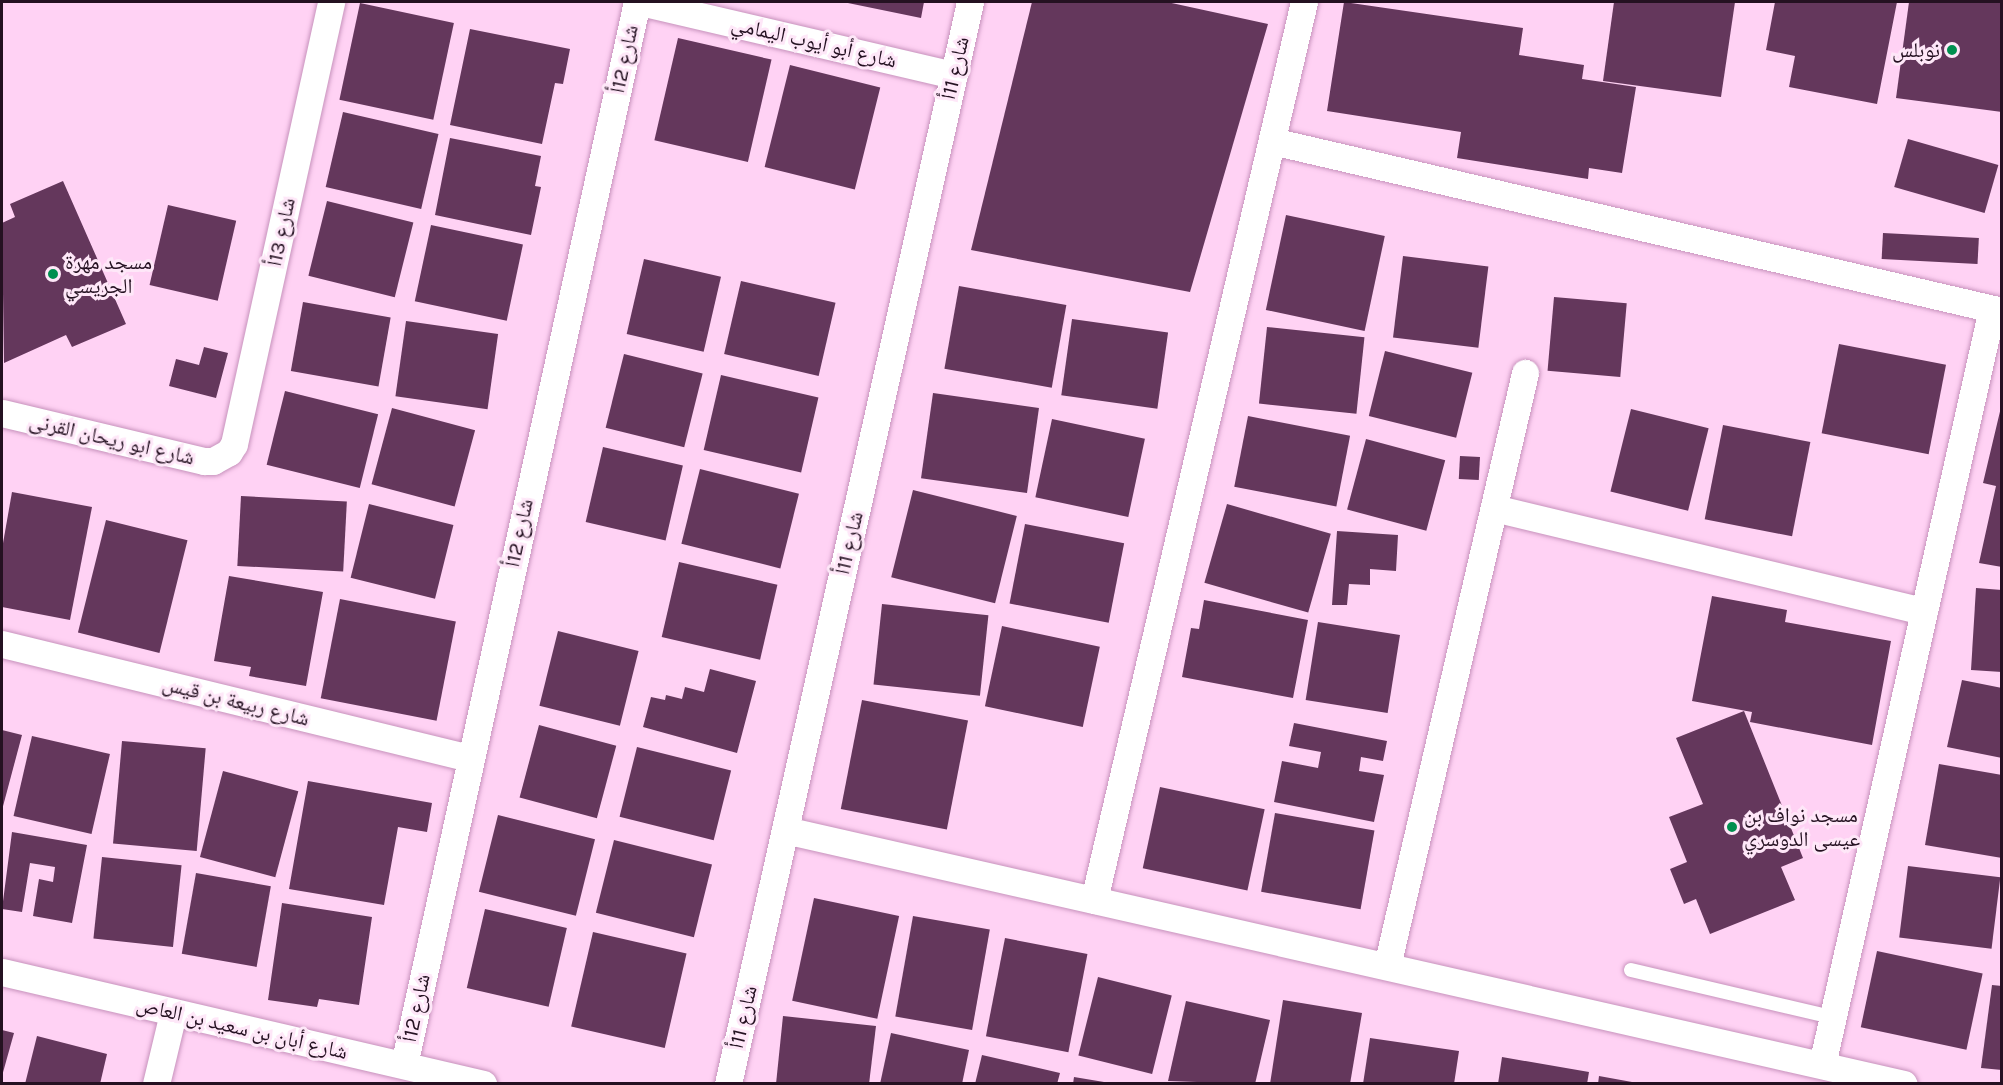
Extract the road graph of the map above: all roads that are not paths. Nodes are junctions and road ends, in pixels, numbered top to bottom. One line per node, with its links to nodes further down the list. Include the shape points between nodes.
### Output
1 (331, 2): 10 (street, شارع 13أ, via 234,444)
2 (638, 2): 5 (street, شارع أبو أيوب اليمامي); 14 (street, شارع 12أ)
3 (970, 2): 5 (street, شارع 11أ)
4 (1304, 2): 6 (street)
5 (954, 75): 15 (street, شارع 11أ)
6 (1272, 141): 7 (street); 16 (street)
7 (1997, 310): 12 (street)
8 (1525, 373): 11 (street)
9 (2, 413): 10 (street, شارع ابو ريحان القرنى, via 204,461)
10 (222, 458)
11 (1494, 508): 12 (street); 17 (street)
12 (1924, 611): 21 (street)
13 (2, 644): 14 (street, شارع ربيعة بن قيس)
14 (470, 758): 22 (street, شارع 12أ)
15 (785, 830): 16 (street); 26 (street, شارع 11أ)
16 (1094, 900): 17 (street)
17 (1387, 966): 23 (street)
18 (1630, 970): 21 (lane)
19 (2, 972): 20 (street, شارع أبان بن سعيد بن العاص)
20 (173, 1013): 22 (street, شارع أبان بن سعيد بن العاص); 24 (street)
21 (1833, 1017): 23 (street)
22 (404, 1065): 25 (street, شارع أبان بن سعيد بن العاص)
23 (1822, 1065): 27 (street)
24 (156, 1083)
25 (483, 1083)
26 (728, 1083)
27 (1904, 1083)

